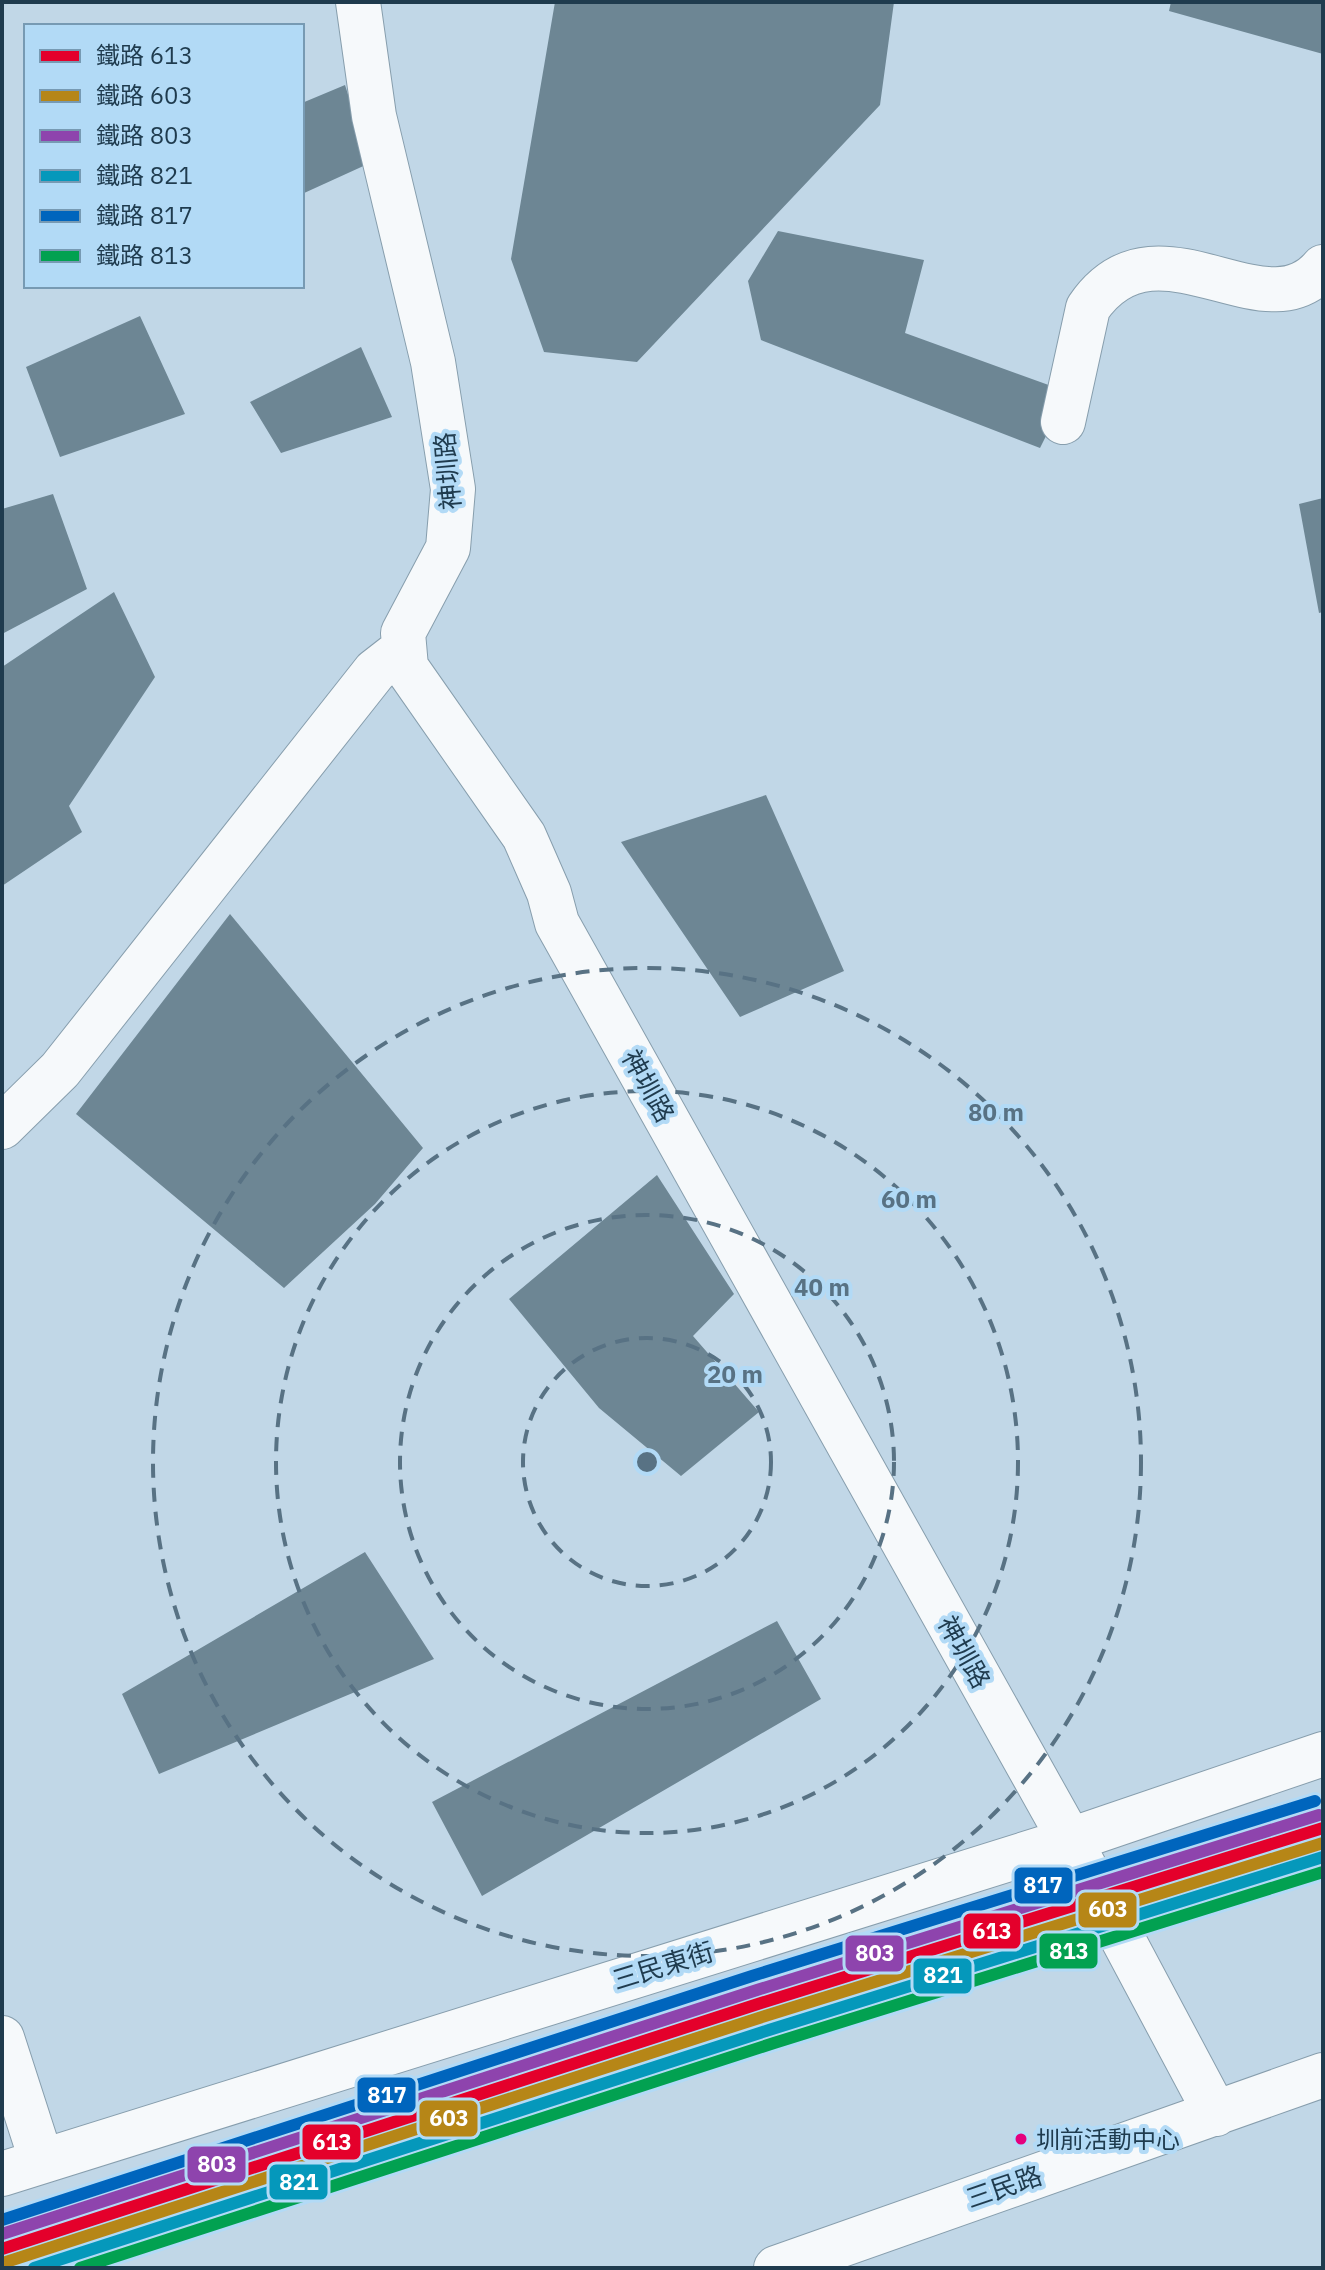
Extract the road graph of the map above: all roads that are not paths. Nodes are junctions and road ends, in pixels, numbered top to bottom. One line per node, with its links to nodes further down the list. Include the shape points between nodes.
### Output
1 (358, 2): 4 (street, 神圳路, via 374,116 433,362 453,489 448,548 407,619)
2 (1323, 267): 3 (street, via 1310,280 1283,292 1169,267 1122,276 1088,308)
3 (1063, 422)
4 (402, 650): 5 (street, via 375,671 60,1070); 7 (street, 神圳路, via 406,667 524,836 557,923)
5 (2, 1127)
6 (1323, 1754): 7 (street, 三民東街)
7 (1070, 1840): 10 (street, 神圳路); 11 (street, 三民東街)
8 (2, 2038): 11 (street)
9 (1323, 2075): 10 (street, 三民路)
10 (1216, 2114): 12 (street, 三民路)
11 (22, 2167)
12 (826, 2259): 13 (street, 三民路)
13 (776, 2268)

